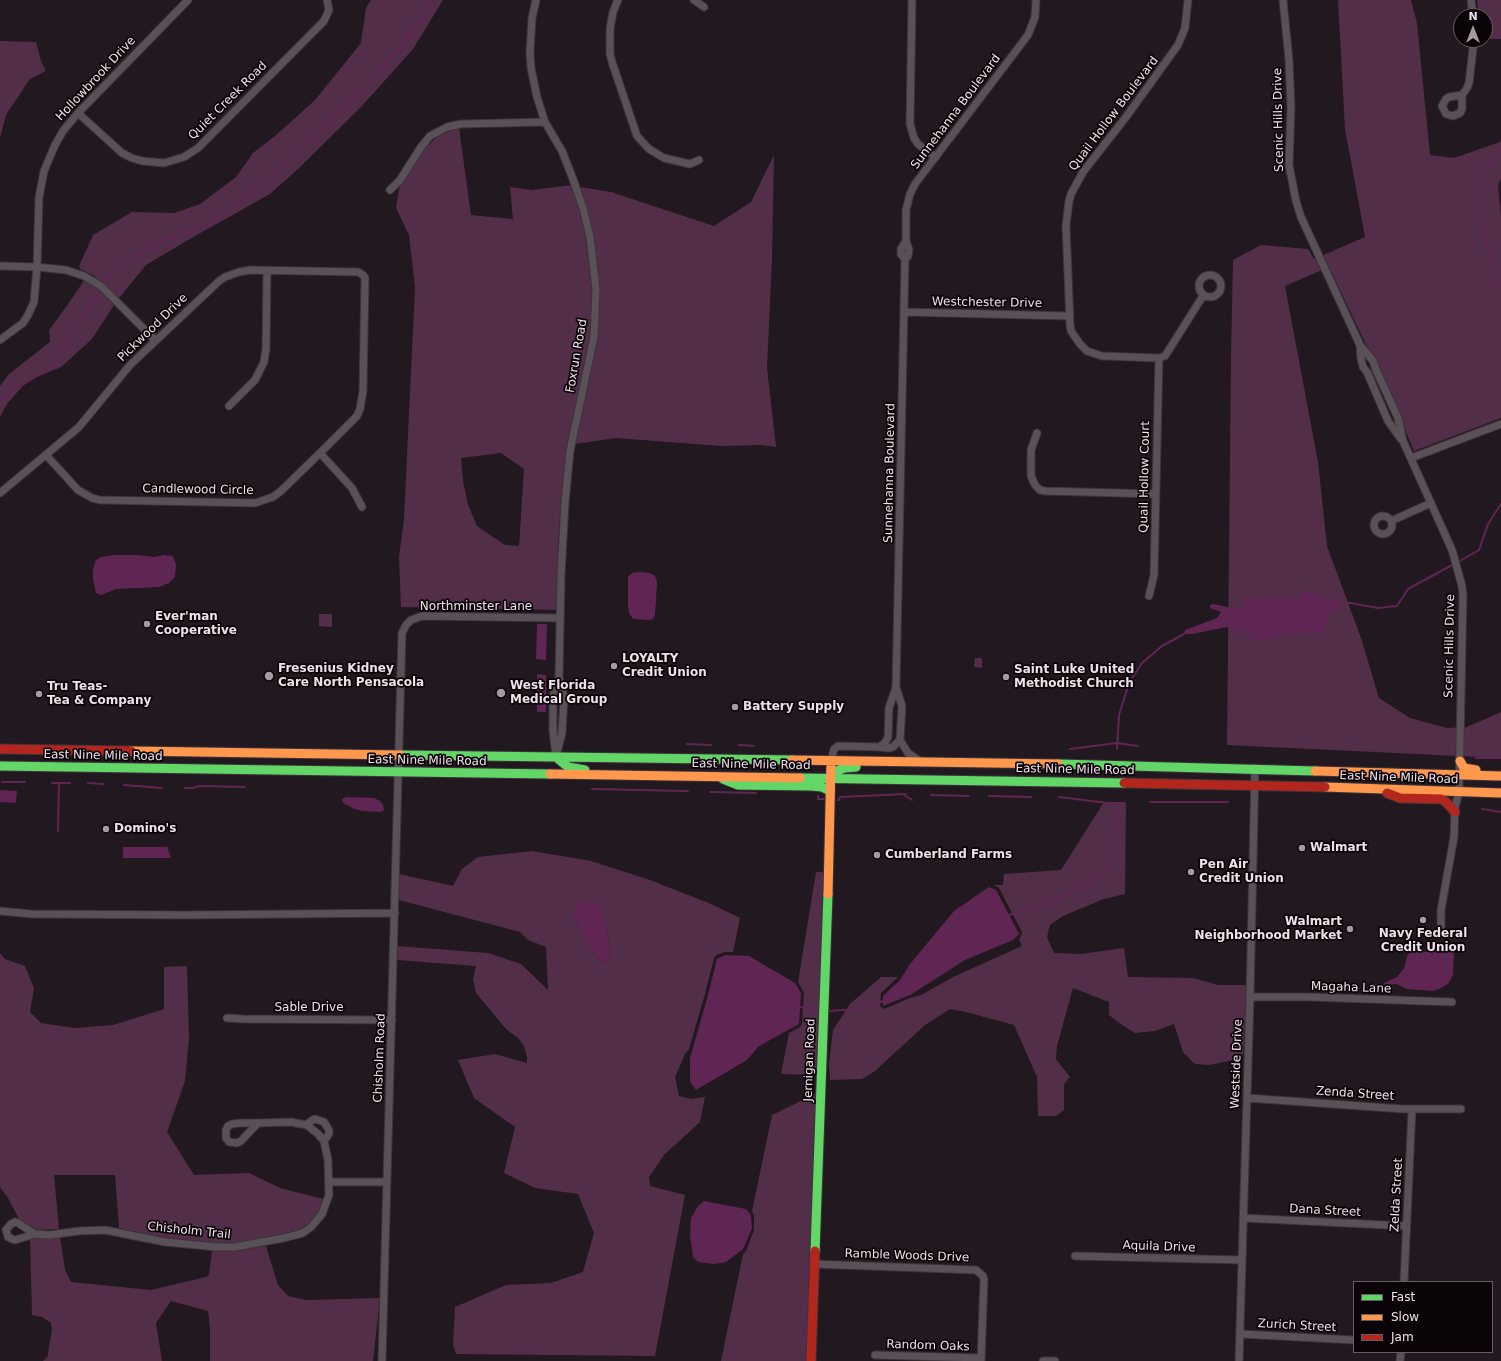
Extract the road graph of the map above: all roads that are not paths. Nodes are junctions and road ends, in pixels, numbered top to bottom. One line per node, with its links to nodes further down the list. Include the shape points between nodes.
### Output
1 (187, 0): 13 (street, Hollowbrook Drive)
2 (327, 0): 13 (street, Quiet Creek Road, via 328,10 324,20 198,148 184,157 158,163 132,158 122,153)
3 (536, 0): 14 (street, Foxrun Road, via 530,35 531,68 536,97)
4 (618, 0): 16 (street, via 610,29 610,54 637,136 648,149 664,158 690,164)
5 (694, 0): 10 (street)
6 (912, 0): 15 (street, via 910,124 918,144)
7 (1036, 0): 15 (street, Sunnehanna Boulevard, via 1035,17 1028,35)
8 (1188, 0): 24 (street, Quail Hollow Boulevard, via 1185,28 1178,45 1083,172 1071,194 1066,226)
9 (1283, 0): 27 (street, Scenic Hills Drive, via 1291,108 1289,165 1294,195 1301,217)
10 (704, 7)
11 (1473, 48): 12 (street, via 1469,83)
12 (1462, 96)
13 (78, 113): 19 (street, Hollowbrook Drive, via 60,135 44,170 39,198)
14 (545, 122): 17 (street, via 447,126 430,136 400,180); 42 (street, Foxrun Road, via 562,151 583,208 590,237 596,289 594,337 570,451)
15 (936, 156): 23 (street, Sunnehanna Boulevard, via 915,184 906,210 906,241 901,249 905,259)
16 (699, 160)
17 (390, 190)
18 (0, 266): 19 (street)
19 (37, 267): 25 (street, Hollowbrook Drive, via 34,302 28,315 23,323); 26 (street, via 66,270 91,279)
20 (267, 272): 21 (street, Pickwood Drive); 26 (street, Pickwood Drive, via 250,270 225,277); 29 (street, via 264,362 255,380)
21 (362, 274): 33 (street, Candlewood Circle, via 365,278 363,400 357,416)
22 (1203, 296): 28 (street, via 1170,351)
23 (904, 312): 24 (street, Westchester Drive); 43 (street, Sunnehanna Boulevard)
24 (1070, 316): 28 (street, Quail Hollow Boulevard, via 1071,331 1075,338 1093,354)
25 (0, 340)
26 (155, 340): 34 (street, Pickwood Drive, via 126,370 79,427)
27 (1360, 345): 32 (street, Scenic Hills Drive, via 1373,361 1398,418); 32 (street, Scenic Hills Drive, via 1363,368 1388,421)
28 (1159, 358): 37 (street, Quail Hollow Court)
29 (229, 406)
30 (1501, 424): 35 (street)
31 (1037, 433): 37 (street, via 1031,450 1031,476 1035,486 1040,490)
32 (1403, 441): 35 (street, Scenic Hills Drive)
33 (320, 453): 34 (street, Candlewood Circle, via 281,491 273,497 255,503 100,500 78,490); 39 (street, via 352,488)
34 (46, 455): 36 (street, Pickwood Drive)
35 (1411, 458): 38 (street, Scenic Hills Drive)
36 (0, 493)
37 (1156, 494): 41 (street, Quail Hollow Court, via 1154,575)
38 (1431, 503): 40 (street); 50 (street, Scenic Hills Drive, via 1454,555 1463,595)
39 (362, 507)
40 (1391, 521)
41 (1149, 596)
42 (560, 618): 47 (street, Northminster Lane, via 422,616 411,620 402,633); 48 (street, Foxrun Road, via 559,678 564,697 562,733)
43 (896, 687): 44 (street, Sunnehanna Boulevard, via 902,706); 45 (street, Sunnehanna Boulevard, via 889,708 888,737)
44 (900, 740): 45 (street, via 893,747); 51 (street, via 908,754)
45 (879, 747): 49 (street, via 838,746 834,749)
46 (0, 749): 47 (main road, East Nine Mile Road)
47 (398, 755): 48 (main road, East Nine Mile Road); 56 (street, Chisholm Road)
48 (556, 757): 49 (main road, East Nine Mile Road); 57 (main road, via 542,767 532,769 441,768); 59 (main road, via 579,770)
49 (831, 761): 51 (main road, East Nine Mile Road); 62 (main road, Jernigan Road)
50 (1460, 761): 55 (main road, via 1464,768); 58 (street, Scenic Hills Drive)
51 (922, 763): 52 (main road, East Nine Mile Road)
52 (995, 764): 54 (main road, East Nine Mile Road); 62 (main road, via 977,769 851,767 837,771)
53 (0, 766): 56 (main road, East Nine Mile Road)
54 (1255, 768): 58 (main road, East Nine Mile Road); 64 (street, Westside Drive)
55 (1501, 770)
56 (398, 773): 57 (main road, East Nine Mile Road); 72 (street, Chisholm Road)
57 (427, 773): 59 (main road, East Nine Mile Road)
58 (1459, 774): 60 (main road, East Nine Mile Road); 65 (main road, via 1450,785 1443,786 1303,782); 68 (street, Scenic Hills Drive)
59 (702, 776): 61 (main road, East Nine Mile Road)
60 (1501, 776)
61 (719, 777): 62 (main road, East Nine Mile Road); 67 (main road, via 738,786 811,786)
62 (831, 778): 64 (main road, East Nine Mile Road); 67 (main road, Jernigan Road)
63 (1501, 782): 68 (main road, via 1471,781 1464,783)
64 (1255, 786): 65 (main road, East Nine Mile Road); 74 (street, Westside Drive)
65 (1276, 786): 66 (main road, East Nine Mile Road)
66 (1375, 789): 68 (main road, East Nine Mile Road); 70 (main road, via 1400,798 1441,800)
67 (830, 791): 91 (main road, Jernigan Road)
68 (1459, 792): 69 (main road, East Nine Mile Road); 70 (street, Scenic Hills Drive)
69 (1501, 793)
70 (1454, 812): 73 (street, Scenic Hills Drive, via 1454,837 1441,910)
71 (0, 911): 72 (street, via 31,914 165,915)
72 (395, 913): 77 (street, Chisholm Road)
73 (1441, 934)
74 (1250, 997): 75 (street, Magaha Lane); 78 (street, Westside Drive)
75 (1452, 1002)
76 (227, 1018): 77 (street, Sable Drive)
77 (392, 1020): 85 (street, Chisholm Road)
78 (1247, 1098): 79 (street, Zenda Street); 86 (street, Westside Drive)
79 (1412, 1109): 80 (street, Zenda Street); 87 (street, Zelda Street)
80 (1461, 1109)
81 (258, 1123): 82 (street, Chisholm Trail, via 290,1122)
82 (307, 1125): 83 (street); 83 (street, Chisholm Trail, via 315,1119 324,1122 329,1134)
83 (324, 1141): 84 (street, Chisholm Trail)
84 (329, 1182): 85 (street); 88 (street, Chisholm Trail, via 326,1206 311,1228 284,1238 235,1247 164,1242 105,1230)
85 (387, 1182): 97 (street, Chisholm Road)
86 (1243, 1218): 87 (street, Dana Street); 90 (street, Westside Drive)
87 (1406, 1226): 92 (street, Zelda Street)
88 (36, 1234)
89 (1075, 1256): 90 (street, Aquila Drive)
90 (1242, 1260): 93 (street, Westside Drive)
91 (814, 1264): 96 (street, Ramble Woods Drive, via 976,1270 984,1280); 98 (main road, Jernigan Road)
92 (1404, 1281)
93 (1240, 1334): 94 (street, Zurich Street); 101 (street, Westside Drive)
94 (1353, 1340)
95 (875, 1355): 96 (street, Random Oaks)
96 (981, 1360)
97 (382, 1361)
98 (811, 1361)
99 (1042, 1361): 100 (street)
100 (1055, 1361)
101 (1238, 1361)

